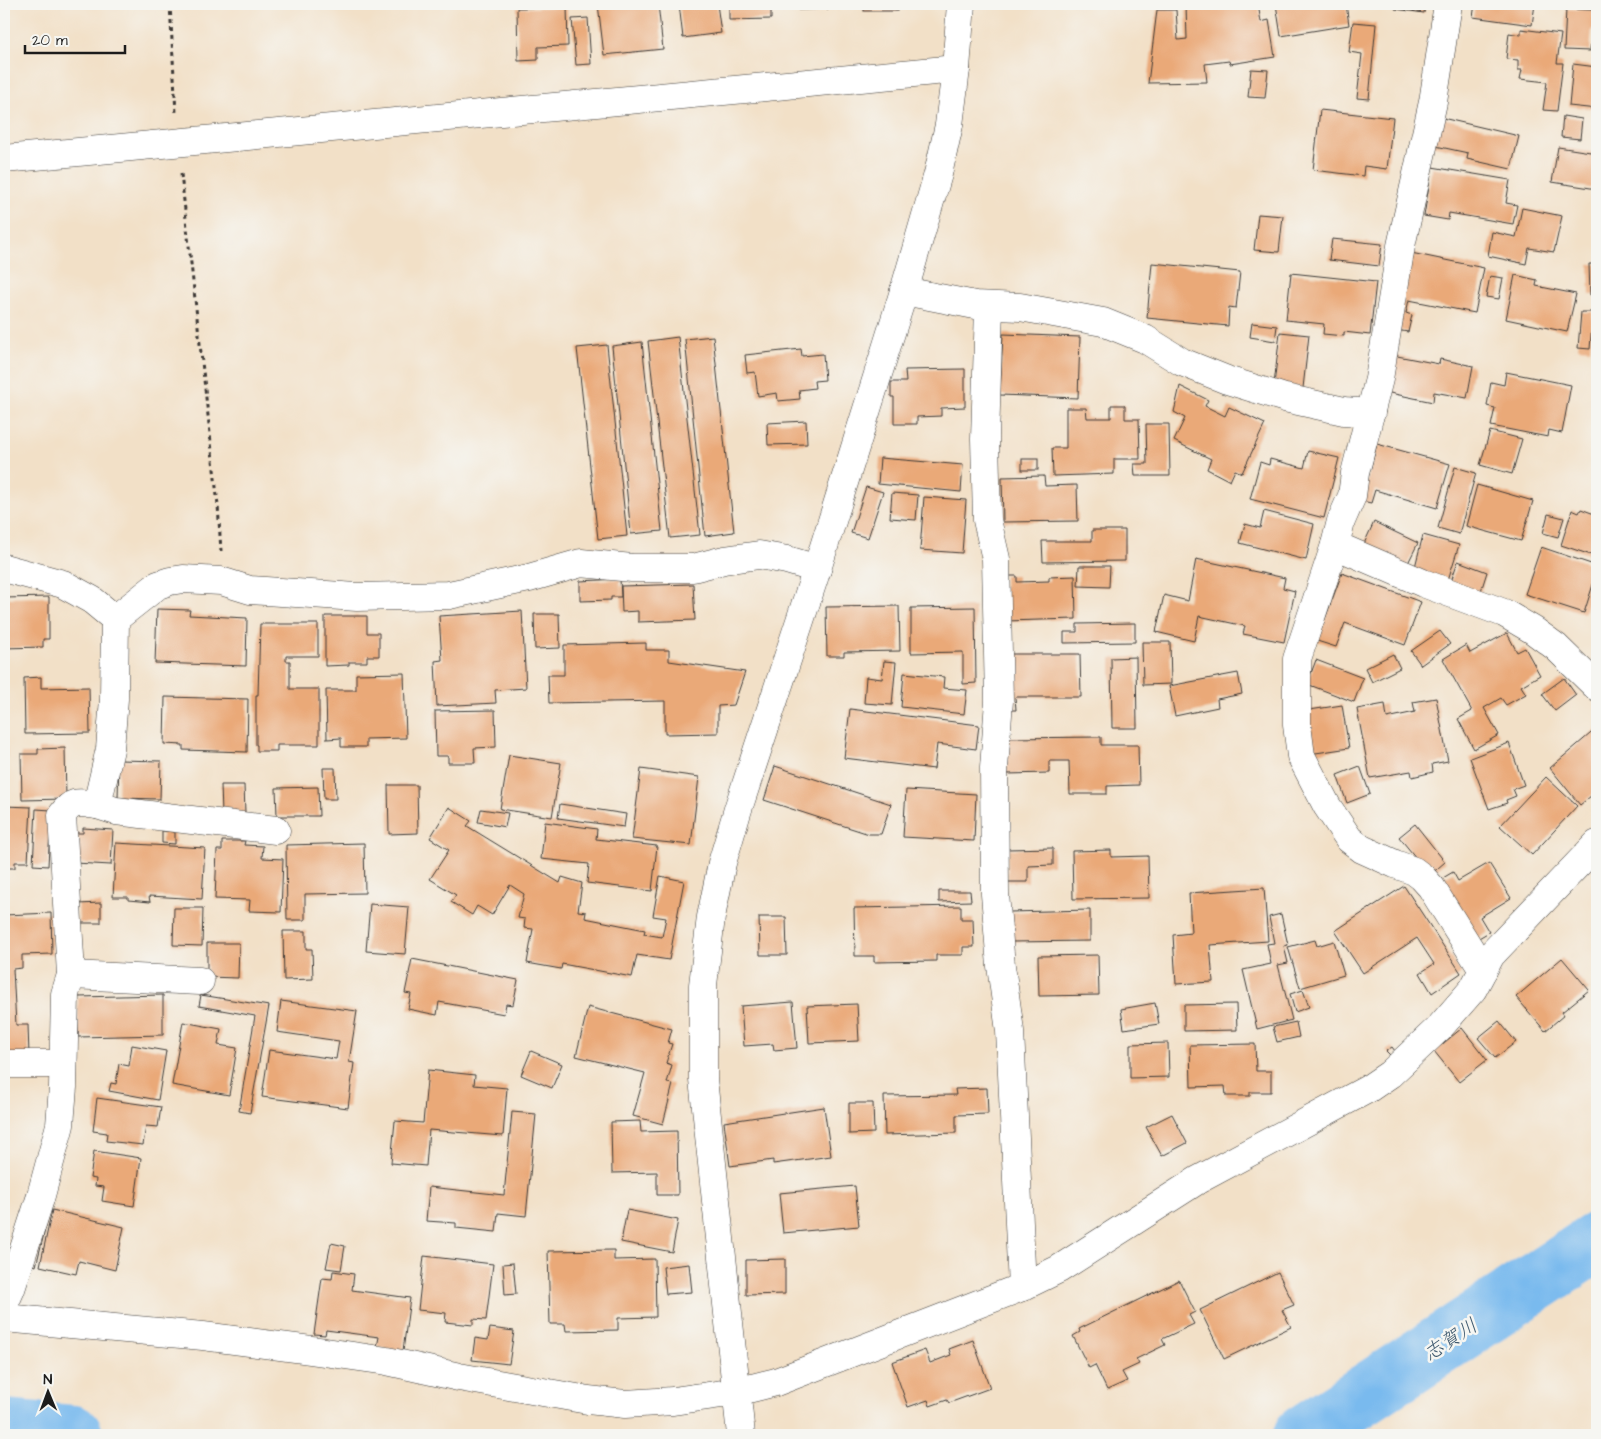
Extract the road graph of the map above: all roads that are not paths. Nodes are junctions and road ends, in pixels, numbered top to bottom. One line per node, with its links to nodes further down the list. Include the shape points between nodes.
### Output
1 (961, 4): 3 (street)
2 (1448, 4): 7 (street, via 1433,102 1401,246)
3 (956, 69): 4 (street); 5 (street, via 940,166)
4 (4, 159)
5 (904, 291): 6 (street); 10 (street)
6 (989, 307): 7 (street, via 1020,307 1103,322 1145,339 1182,362 1227,380 1285,398 1344,411); 21 (street, via 985,439 987,520 996,559 999,701 994,768 995,894 1010,1031)
7 (1371, 413): 8 (street, via 1352,496)
8 (1335, 545): 12 (street, via 1504,614 1556,646); 16 (street, via 1297,659 1297,724 1301,756 1326,806 1349,839 1362,849 1422,876)
9 (4, 568): 11 (street, via 63,584 92,600)
10 (817, 569): 11 (street, via 759,555 693,568 632,568 581,563 450,595 357,597 250,590 202,579 170,580 158,585); 24 (street, via 722,863 706,950 703,1079)
11 (115, 619): 13 (street, via 110,749)
12 (1597, 687)
13 (97, 805): 14 (street, via 116,811); 17 (street, via 78,803 69,806 62,815)
14 (276, 830)
15 (1597, 844): 16 (street, via 1492,956)
16 (1483, 970): 21 (street, via 1473,989 1440,1027 1383,1079 1198,1180 1059,1269)
17 (71, 975): 18 (street); 20 (street, via 65,994)
18 (200, 981)
19 (4, 1064): 20 (street)
20 (63, 1064): 22 (street, via 60,1125 53,1155)
21 (1022, 1286): 24 (street, via 776,1382)
22 (4, 1305)
23 (4, 1318): 24 (street, via 203,1336 311,1350 625,1404)
24 (736, 1392): 25 (street)
25 (741, 1430)

